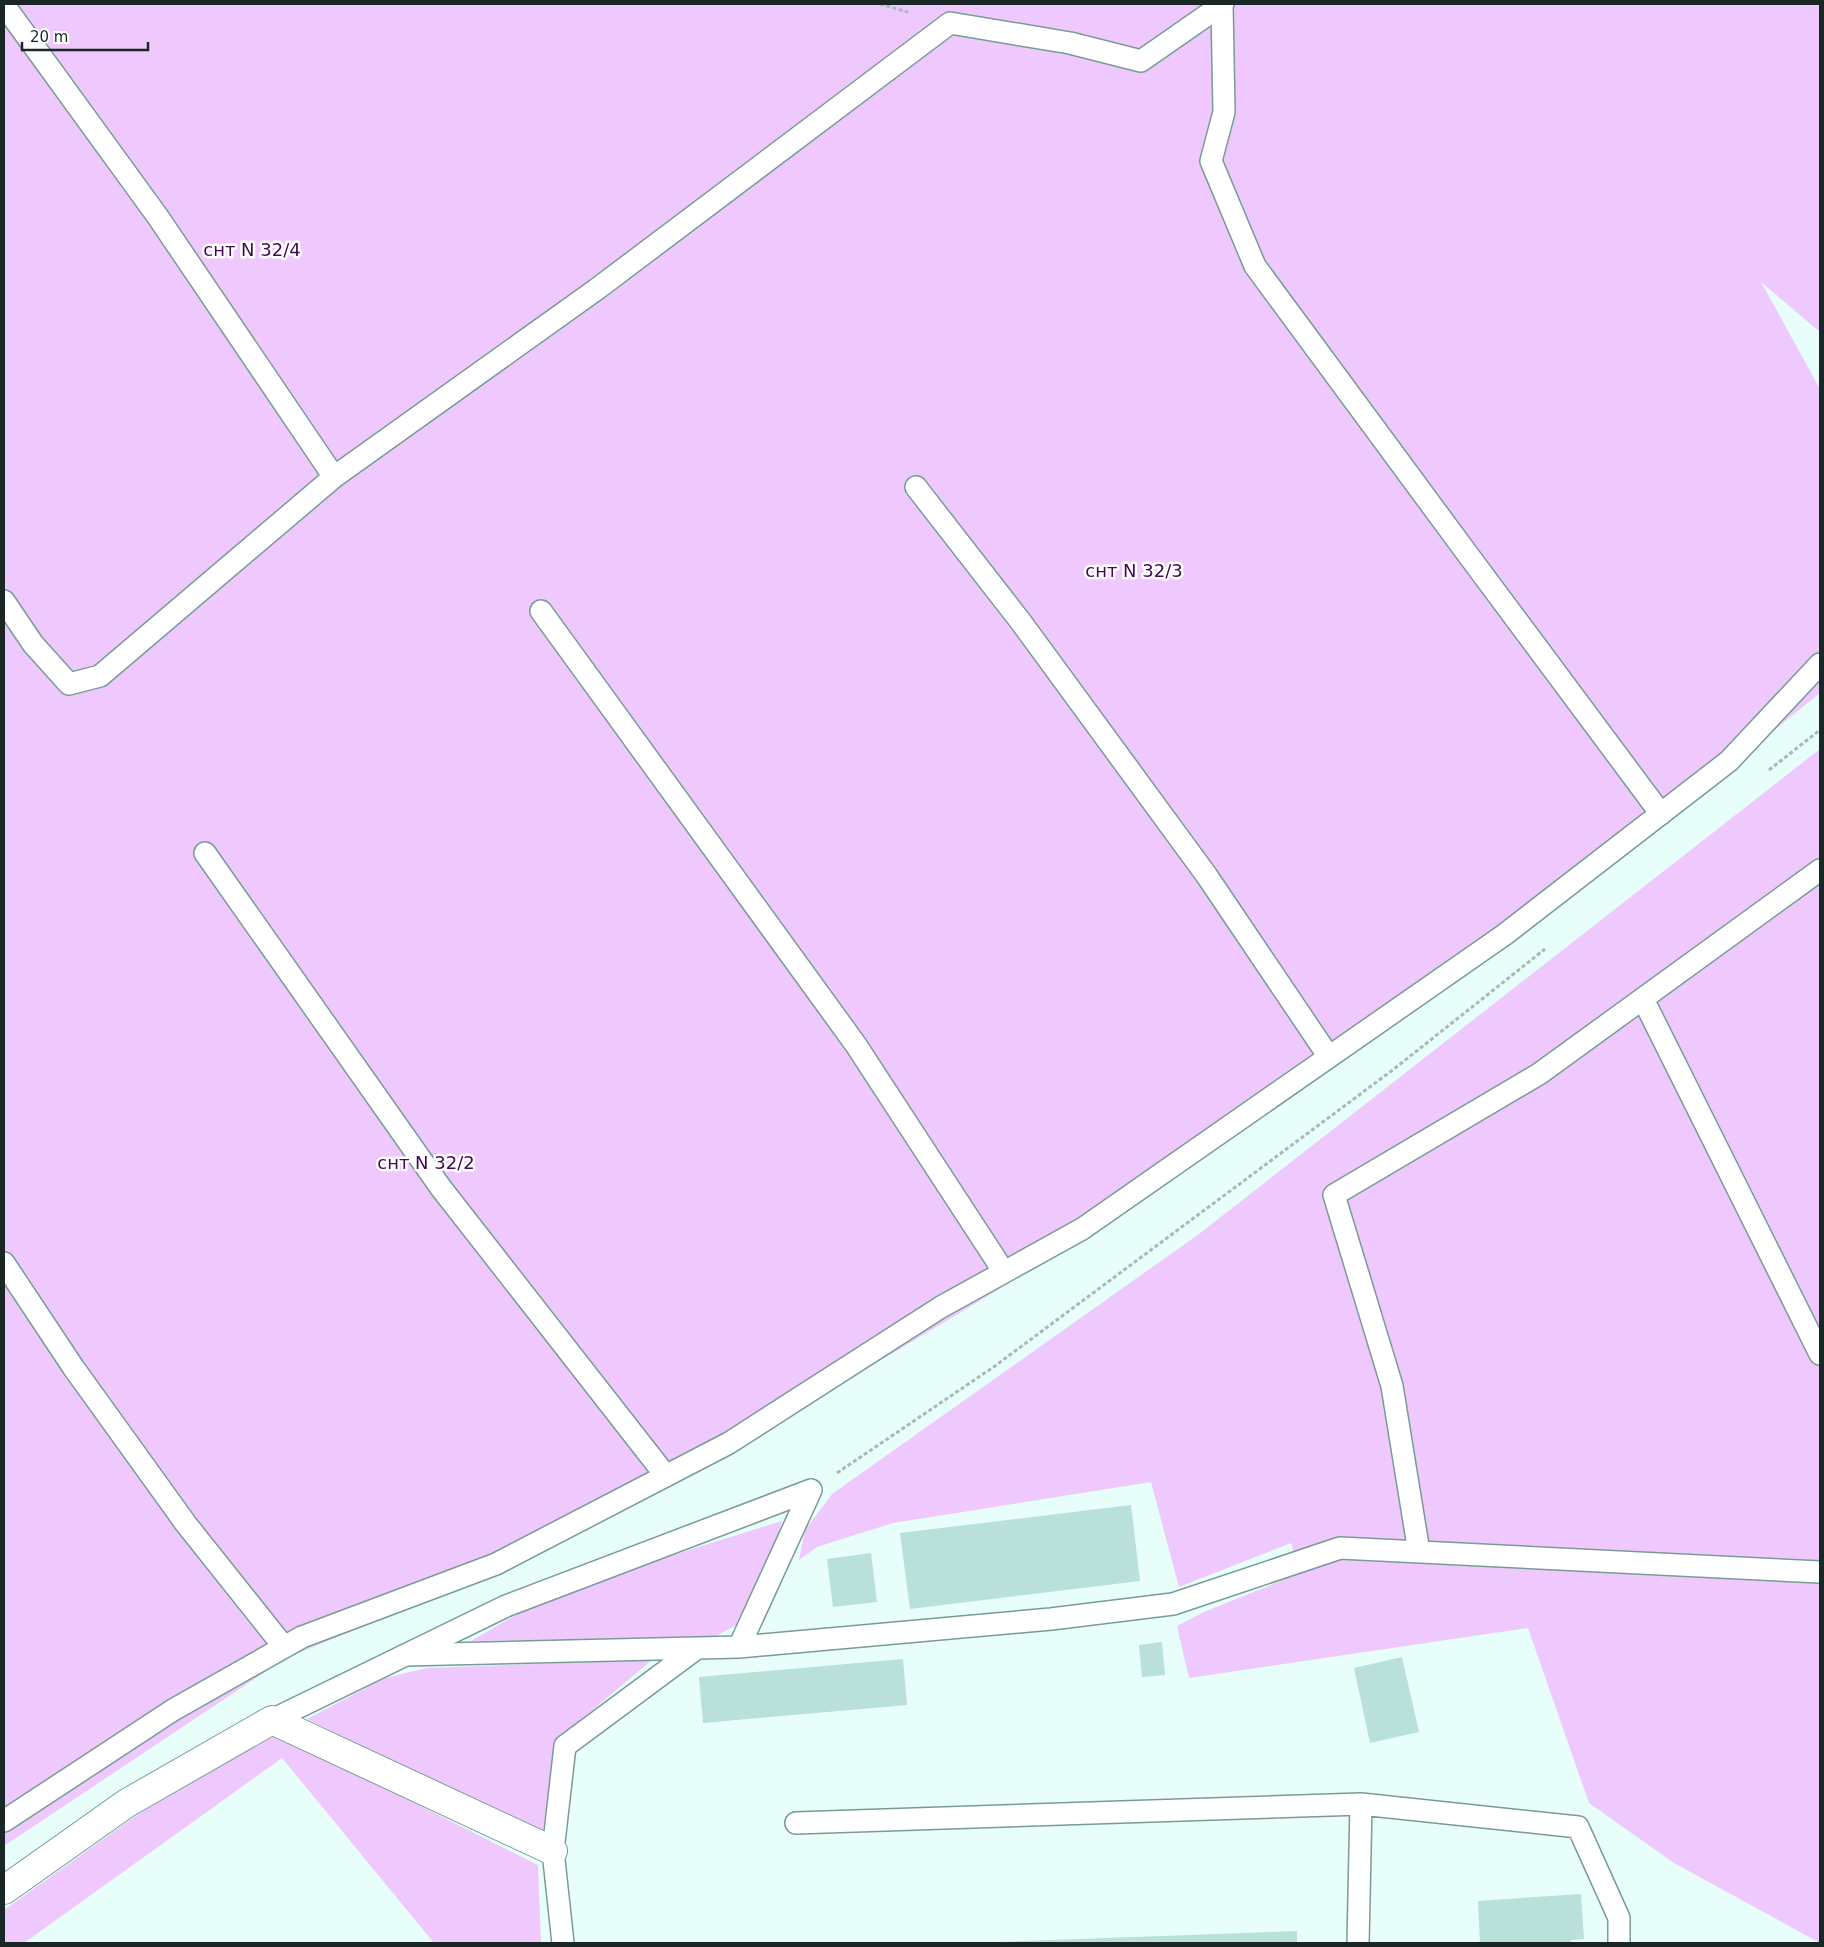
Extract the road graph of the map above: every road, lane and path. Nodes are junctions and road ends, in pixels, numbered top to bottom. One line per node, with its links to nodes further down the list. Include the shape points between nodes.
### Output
1 (1222, 4): 3 (lane, via 1141,61 1070,43 950,23 597,290); 10 (lane, via 1224,112 1212,161 1255,266)
2 (4, 5): 3 (lane, via 158,217)
3 (334, 476): 5 (lane, via 100,676 69,684 34,644)
4 (916, 487): 15 (lane, via 1022,622 1207,876)
5 (4, 601)
6 (540, 611): 17 (lane, via 856,1045)
7 (1820, 664): 10 (lane, via 1729,761)
8 (1820, 730): 9 (path)
9 (1766, 773)
10 (1661, 814): 15 (lane, via 1504,935)
11 (205, 853): 19 (lane, via 441,1188)
12 (1820, 870): 14 (lane)
13 (1549, 945): 20 (path, via 1394,1069 995,1366)
14 (1643, 999): 18 (lane); 21 (lane, via 1539,1074 1334,1195 1392,1386)
15 (1329, 1057): 17 (lane, via 1082,1229)
16 (4, 1263): 23 (lane, via 186,1524)
17 (1004, 1272): 19 (lane, via 942,1307 730,1443)
18 (1820, 1354)
19 (666, 1476): 23 (lane, via 496,1564 302,1636)
20 (811, 1490): 24 (lane); 26 (lane, via 506,1606)
21 (1419, 1552): 22 (lane); 24 (lane, via 1340,1548 1173,1604 1052,1619)
22 (1820, 1572)
23 (284, 1647): 29 (lane, via 173,1710)
24 (739, 1647): 25 (lane)
25 (697, 1648): 26 (lane); 31 (lane, via 565,1746)
26 (406, 1655): 27 (lane)
27 (272, 1720): 31 (street); 32 (street, via 127,1803)
28 (1361, 1804): 30 (lane); 34 (lane); 35 (lane, via 1578,1827 1619,1918)
29 (4, 1821)
30 (796, 1823)
31 (553, 1851): 33 (lane)
32 (4, 1890)
33 (563, 1943)
34 (1358, 1943)
35 (1619, 1943)

